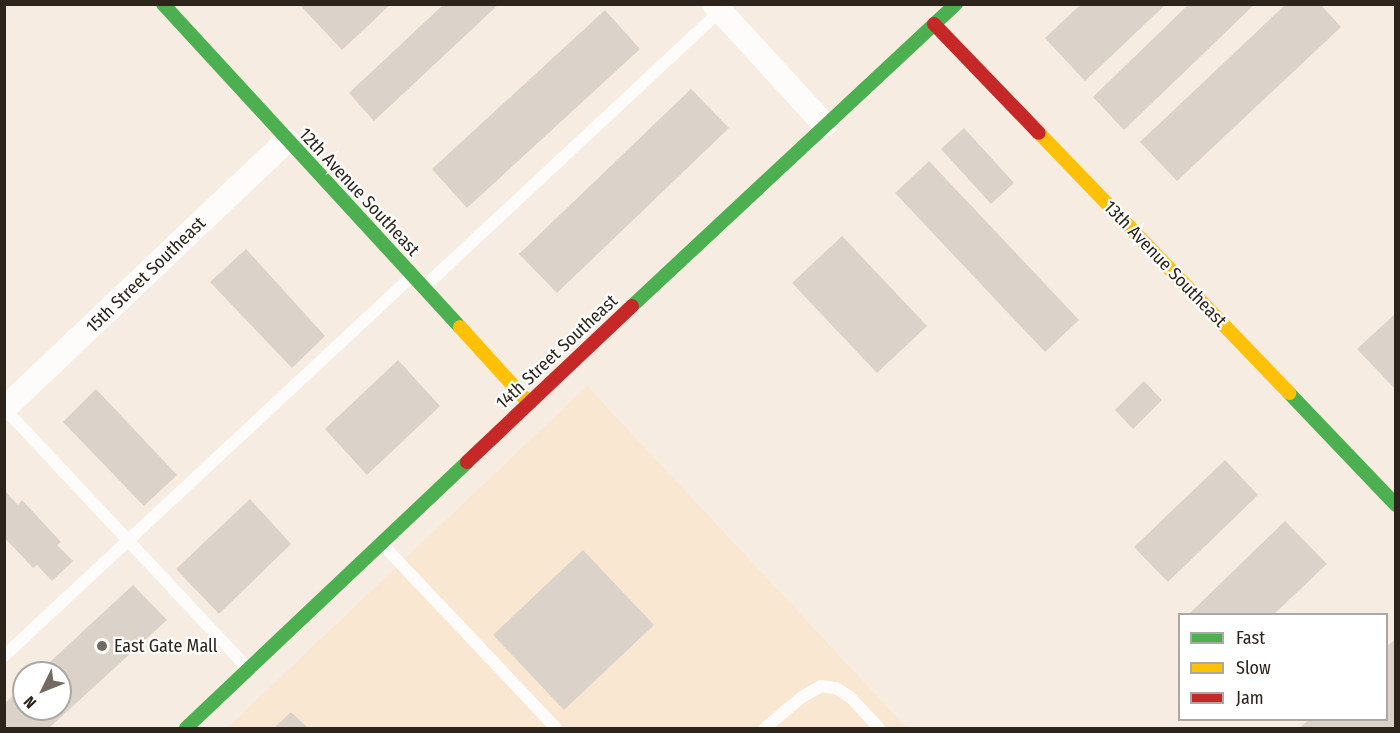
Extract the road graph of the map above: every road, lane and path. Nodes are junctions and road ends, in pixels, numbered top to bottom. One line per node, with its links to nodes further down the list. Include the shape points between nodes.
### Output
1 (163, 4): 6 (street, 12th Avenue Southeast)
2 (956, 4): 4 (street, 14th Street Southeast)
3 (717, 8): 5 (street); 8 (lane)
4 (934, 24): 5 (street, 14th Street Southeast); 11 (street, 13th Avenue Southeast)
5 (825, 125): 9 (street, 14th Street Southeast)
6 (287, 140): 7 (street, 12th Avenue Southeast); 10 (street, 15th Street Southeast)
7 (412, 276): 8 (street, 12th Avenue Southeast); 12 (lane)
8 (423, 288): 9 (street, 12th Avenue Southeast)
9 (529, 403): 13 (street, 14th Street Southeast)
10 (5, 409): 12 (lane)
11 (1395, 505)
12 (128, 540): 14 (lane); 15 (lane)
13 (381, 543): 15 (street, 14th Street Southeast); 17 (lane)
14 (4, 656)
15 (248, 670): 16 (street, 14th Street Southeast)
16 (186, 729)
17 (556, 729)
18 (765, 729): 19 (lane, via 802,697 821,687 836,688 850,698)
19 (879, 729)

